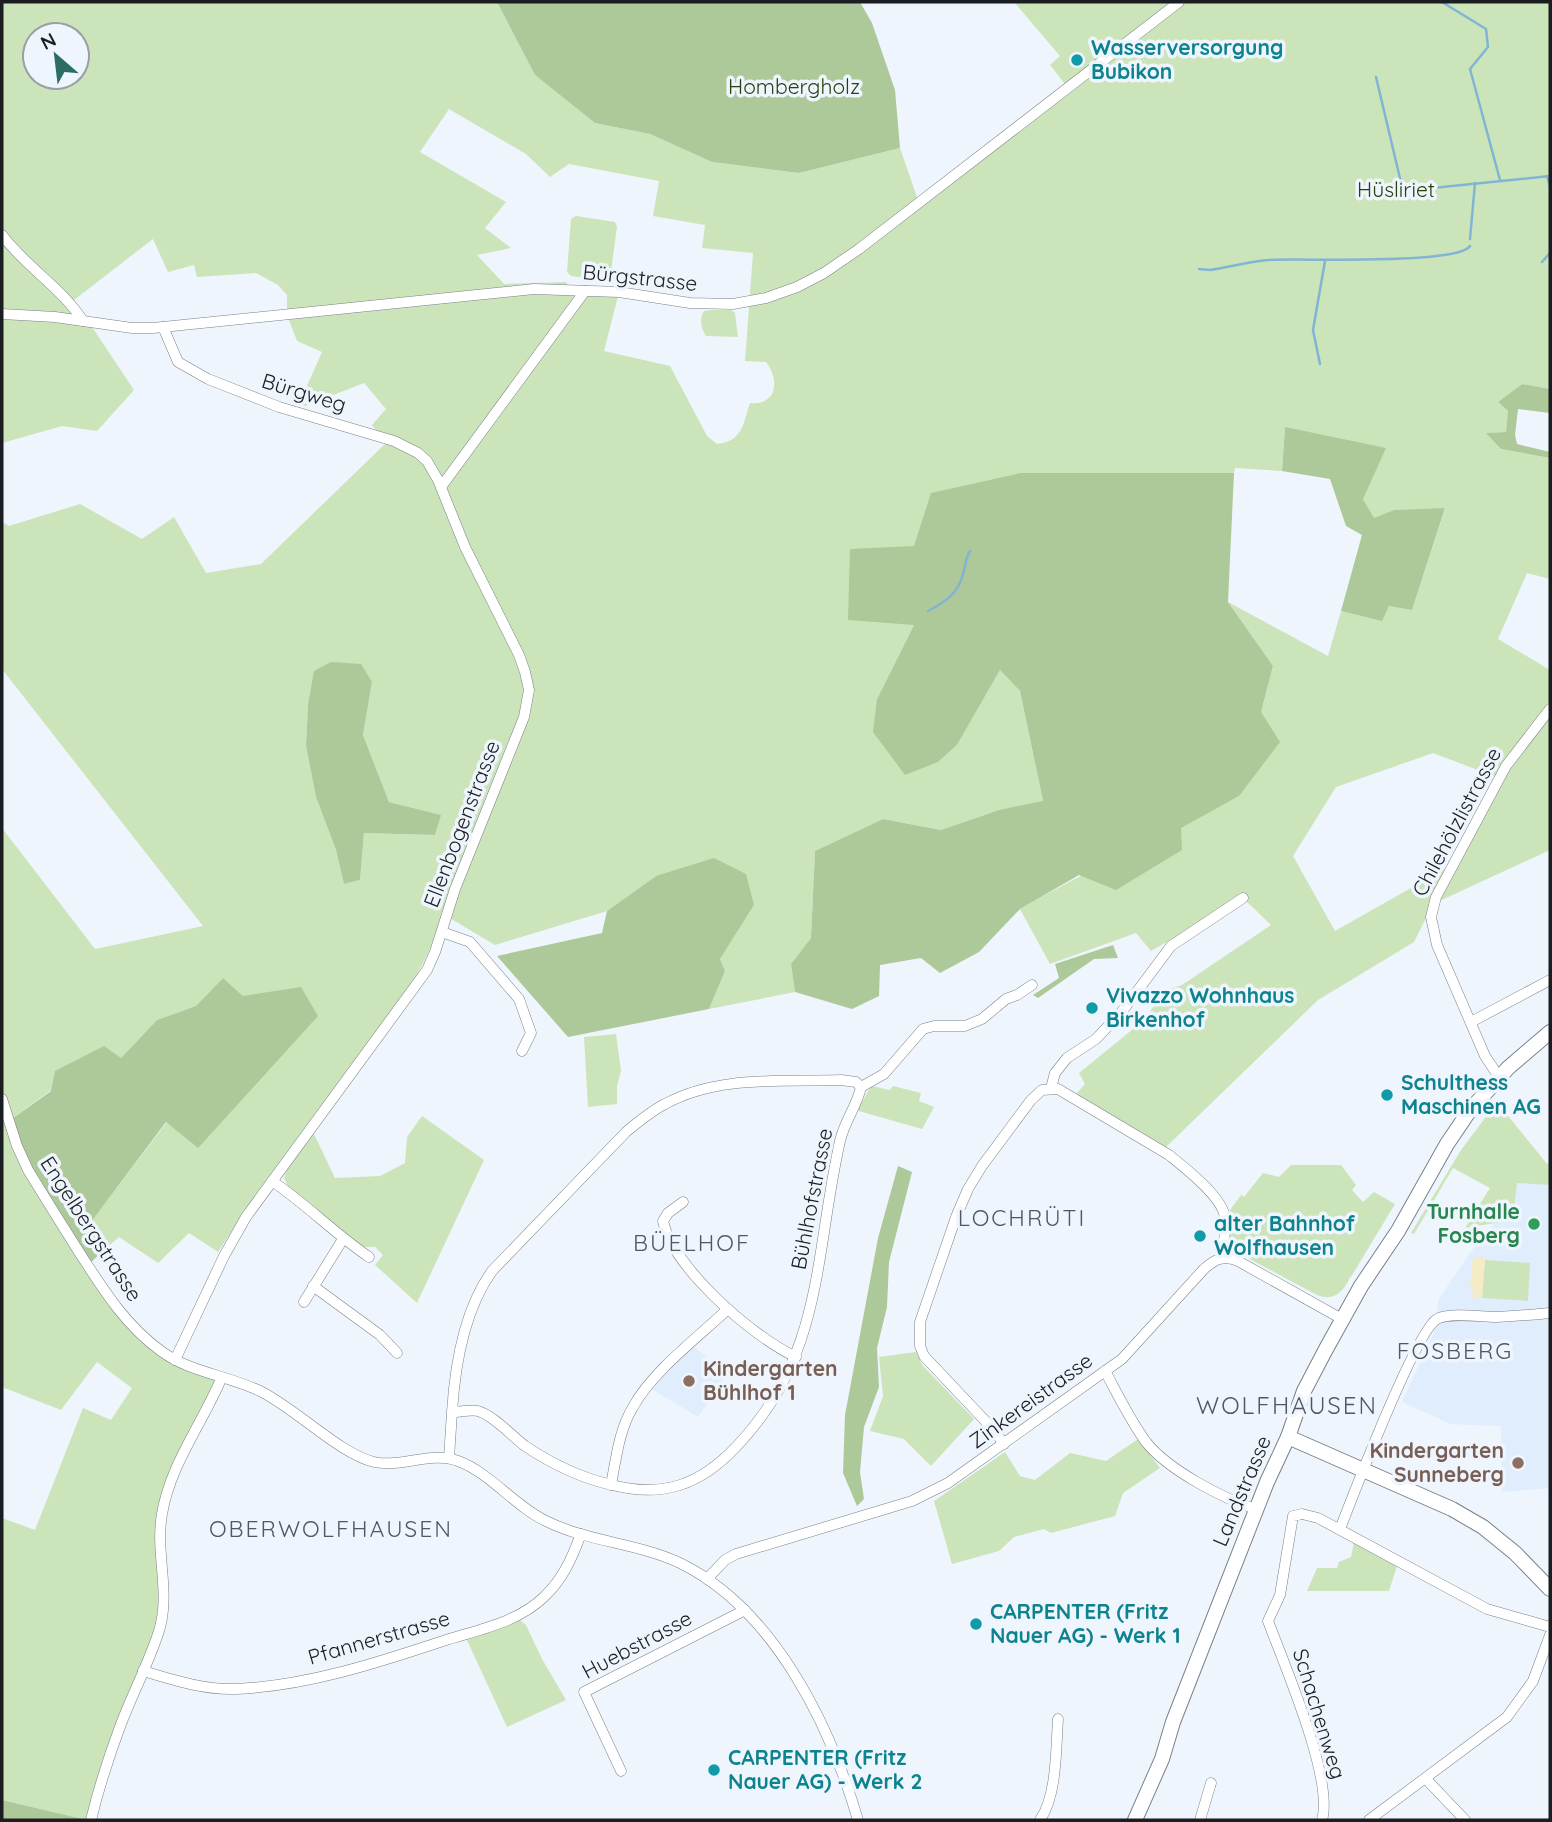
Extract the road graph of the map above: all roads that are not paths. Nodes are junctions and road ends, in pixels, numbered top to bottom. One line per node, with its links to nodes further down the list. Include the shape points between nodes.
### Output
1 (1178, 2): 3 (street, Bürgstrasse, via 859,249 797,287 749,302 719,305)
2 (2, 235): 5 (street)
3 (585, 291): 6 (street, Bürgstrasse, via 512,291); 7 (street)
4 (2, 314): 5 (street, Bürgstrasse)
5 (83, 321): 6 (street, Bürgstrasse)
6 (163, 327): 7 (street, Bürgweg, via 174,356 189,369 257,399 406,446 426,461)
7 (441, 487): 10 (street, Ellenbogenstrasse, via 526,671 529,690 524,716)
8 (1550, 709): 13 (street, Chilehölzlistrasse, via 1506,766 1431,911 1437,945)
9 (1243, 898): 18 (street, via 1171,946 1096,1040 1067,1058 1055,1073)
10 (442, 932): 15 (street, via 470,943 519,999 531,1033); 20 (street, Ellenbogenstrasse, via 427,970)
11 (1550, 980): 13 (street)
12 (1032, 985): 17 (street, via 965,1026 923,1029 884,1074)
13 (1471, 1022): 16 (street, Chilehölzlistrasse)
14 (1550, 1032): 16 (main road, Landstrasse)
15 (522, 1051)
16 (1499, 1077): 29 (main road, Landstrasse, via 1448,1142)
17 (861, 1087): 31 (street, Bühlhofstrasse, via 841,1138 810,1310); 35 (street, via 841,1080 718,1086 685,1095 648,1114 482,1285 468,1318)
18 (1051, 1088): 24 (street, via 1169,1155 1191,1174 1224,1212); 37 (street, via 1031,1100 968,1189 920,1322 924,1356)
19 (2, 1099): 32 (street, Engelbergstrasse, via 28,1171 103,1289 134,1328)
20 (272, 1181): 22 (street); 32 (street, Ellenbogenstrasse, via 224,1256)
21 (683, 1202): 27 (street, via 668,1213 664,1227 692,1271)
22 (343, 1239): 23 (street); 25 (street)
23 (369, 1257)
24 (1223, 1258): 29 (street, via 1238,1261); 33 (street, Zinkereistrasse, via 1204,1269)
25 (313, 1286): 26 (street); 30 (street)
26 (304, 1302)
27 (727, 1309): 31 (street); 40 (street, via 652,1380 633,1406 619,1443)
28 (1550, 1314): 39 (street, via 1447,1317 1433,1322)
29 (1342, 1320): 36 (main road, Landstrasse, via 1304,1391)
30 (397, 1353)
31 (796, 1357): 40 (street, Bühlhofstrasse, via 754,1428 701,1477 657,1491)
32 (175, 1360): 34 (street, Engelbergstrasse)
33 (1105, 1371): 37 (street, Zinkereistrasse); 41 (street, via 1159,1455 1178,1471)
34 (221, 1378): 38 (street, Engelbergstrasse, via 260,1391 371,1461); 49 (street, via 180,1459 164,1503 162,1618)
35 (452, 1412): 38 (street); 40 (street, Bühlhofstrasse, via 479,1411 552,1463)
36 (1288, 1437): 39 (main road); 41 (main road, Landstrasse)
37 (1004, 1444): 44 (street, Zinkereistrasse, via 920,1498 743,1551 725,1560)
38 (449, 1458): 43 (street, via 471,1467 538,1517)
39 (1362, 1469): 42 (street); 45 (main road, via 1483,1527)
40 (611, 1485)
41 (1256, 1509): 57 (main road, Landstrasse)
42 (1340, 1530): 47 (street, via 1487,1609); 59 (street, Schachenweg, via 1318,1518 1293,1516 1280,1595 1268,1621 1318,1767 1324,1794)
43 (581, 1534): 44 (street, via 652,1552); 49 (street, Pfannerstrasse, via 564,1574 530,1608 510,1620 398,1656 325,1675 235,1689 202,1687)
44 (707, 1579): 46 (street)
45 (1550, 1589)
46 (745, 1610): 51 (street, Huebstrasse, via 583,1692); 55 (street, via 776,1648 819,1717)
47 (1550, 1627)
48 (1550, 1635): 52 (street, via 1533,1681 1514,1709)
49 (143, 1671): 54 (street, via 111,1752)
50 (1058, 1719): 56 (street, via 1054,1774)
51 (621, 1771)
52 (1426, 1779): 60 (street); 61 (street)
53 (1212, 1783): 58 (street)
54 (91, 1820)
55 (858, 1820)
56 (1040, 1820)
57 (1135, 1820)
58 (1200, 1820)
59 (1322, 1820)
60 (1369, 1820)
61 (1465, 1820)

